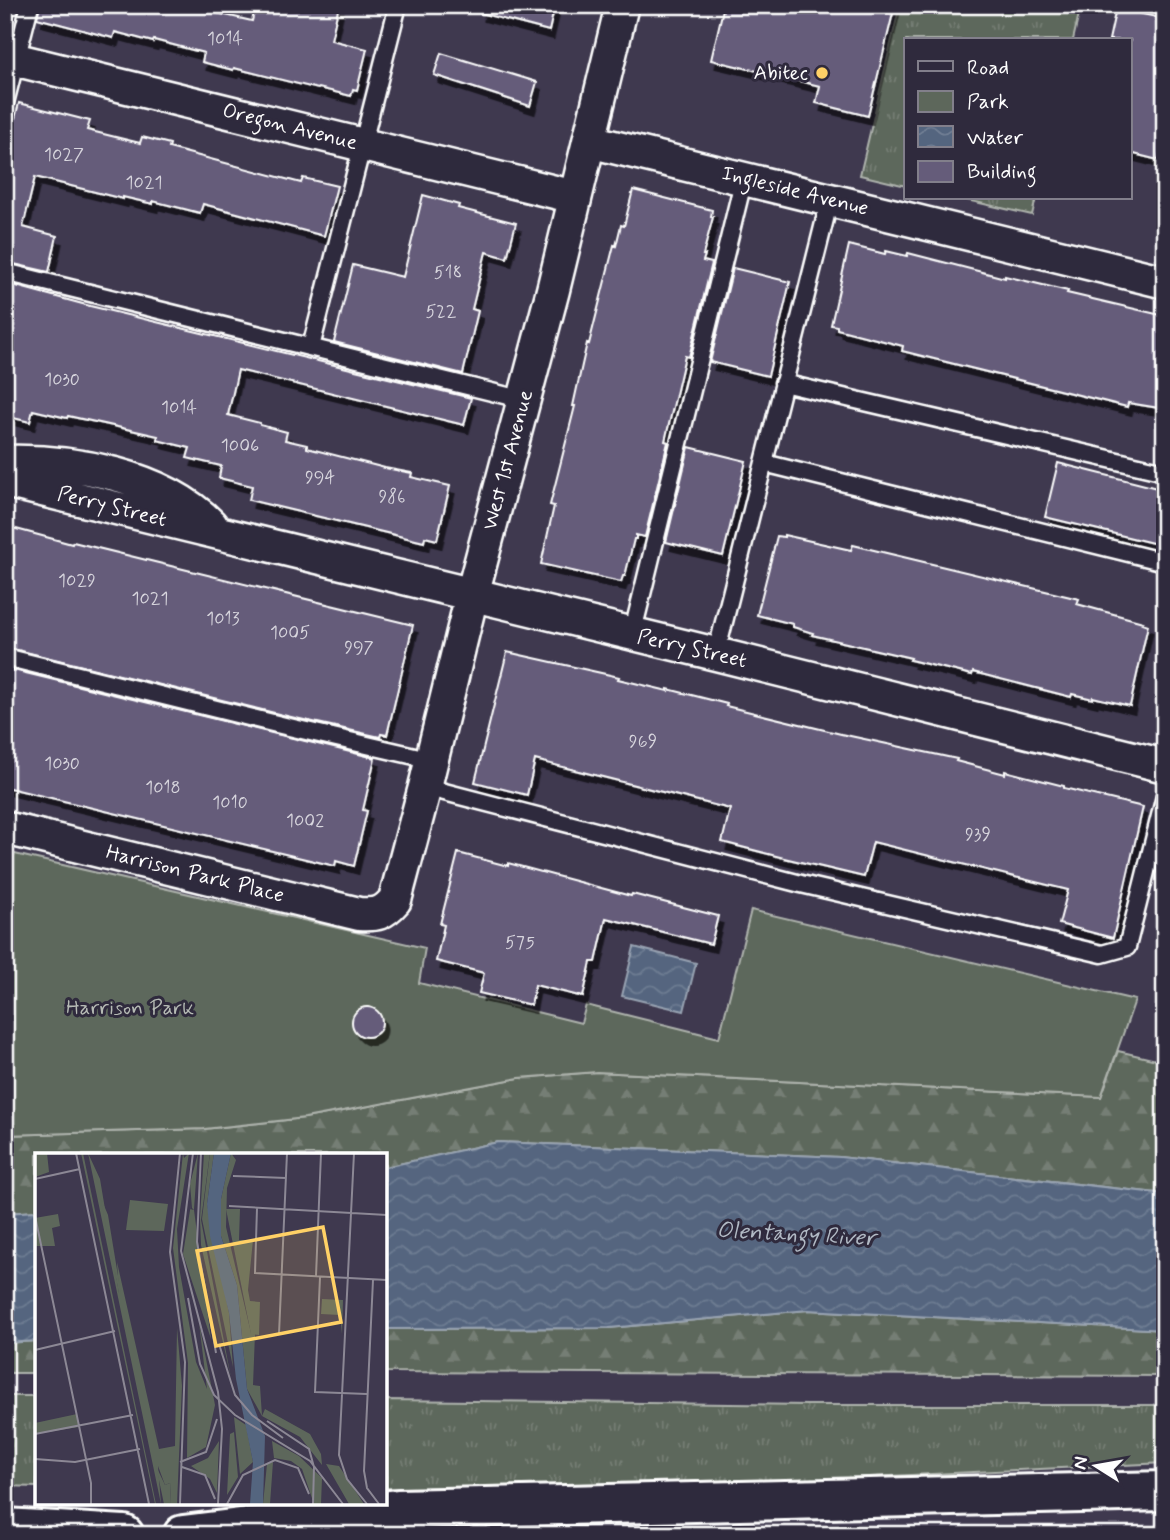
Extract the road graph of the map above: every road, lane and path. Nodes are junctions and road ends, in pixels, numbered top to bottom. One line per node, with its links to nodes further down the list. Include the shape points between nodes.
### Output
1 (30, 5): 4 (lane)
2 (398, 5): 7 (lane)
3 (622, 5): 6 (street, West 1st Avenue)
4 (10, 58): 5 (lane); 7 (street, Oregon Avenue)
5 (5, 103)
6 (589, 141): 8 (street, Ingleside Avenue); 9 (street, West 1st Avenue)
7 (363, 145): 9 (street, Oregon Avenue); 13 (lane)
8 (744, 178): 10 (street, Ingleside Avenue); 23 (lane)
9 (575, 197): 15 (street, West 1st Avenue)
10 (830, 199): 12 (street, Ingleside Avenue); 14 (lane)
11 (5, 272): 13 (lane)
12 (1165, 282)
13 (311, 347): 15 (lane)
14 (783, 383): 17 (lane); 18 (lane)
15 (524, 400): 22 (street, West 1st Avenue)
16 (5, 462): 20 (street, Perry Street, via 76,466 117,474 197,510)
17 (764, 463): 21 (lane); 24 (lane)
18 (1165, 472)
19 (5, 481): 20 (street, Perry Street)
20 (219, 533): 22 (street, Perry Street)
21 (1165, 562)
22 (472, 595): 23 (street, Perry Street); 27 (street, West 1st Avenue)
23 (632, 635): 24 (street, Perry Street)
24 (716, 654): 26 (street, Perry Street)
25 (5, 657): 27 (lane)
26 (1165, 766)
27 (428, 774): 28 (lane, via 801,884 1102,954 1127,947); 30 (street, West 1st Avenue, via 395,900)
28 (1165, 796)
29 (5, 828): 30 (street, Harrison Park Place, via 359,915)
30 (385, 911)
31 (1165, 1491): 34 (highway, via 398,1509)
32 (5, 1528): 33 (highway)
33 (124, 1535)
34 (183, 1535)

